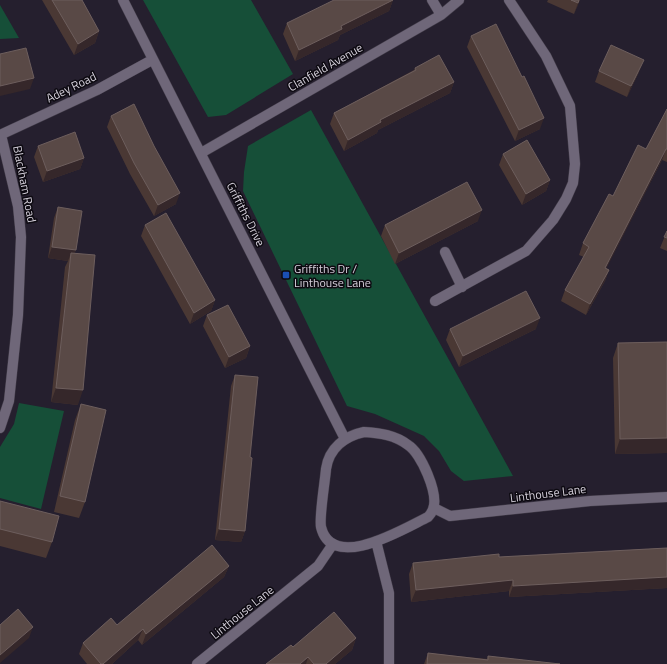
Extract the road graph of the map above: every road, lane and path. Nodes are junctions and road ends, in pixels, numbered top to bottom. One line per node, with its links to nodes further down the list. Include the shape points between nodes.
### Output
1 (123, 0): 6 (street, Griffiths Drive)
2 (432, 0): 5 (street)
3 (459, 0): 5 (street, Clanfield Avenue)
4 (509, 0): 10 (street, via 546,56 570,106 575,164 573,183 553,220 526,250)
5 (441, 15): 8 (street, Clanfield Avenue)
6 (152, 60): 7 (street, Adey Road, via 97,90); 8 (street, Griffiths Drive)
7 (1, 135): 12 (street, Blackham Road, via 18,206 21,237 18,315 9,401)
8 (201, 153): 13 (street, Griffiths Drive)
9 (445, 252): 10 (street)
10 (462, 287): 11 (street)
11 (435, 301)
12 (0, 428)
13 (344, 440): 15 (street, via 351,434 364,432 395,437 410,445 421,461 430,482); 17 (street, via 327,460 326,469 321,526 325,537)
14 (667, 497): 15 (street, Linthouse Lane, via 590,501 450,516)
15 (434, 508): 16 (street, via 428,517)
16 (376, 541): 17 (street, via 366,546 348,548); 19 (street, via 389,593)
17 (334, 544): 18 (street, Linthouse Lane, via 318,566)
18 (197, 664)
19 (389, 664)

